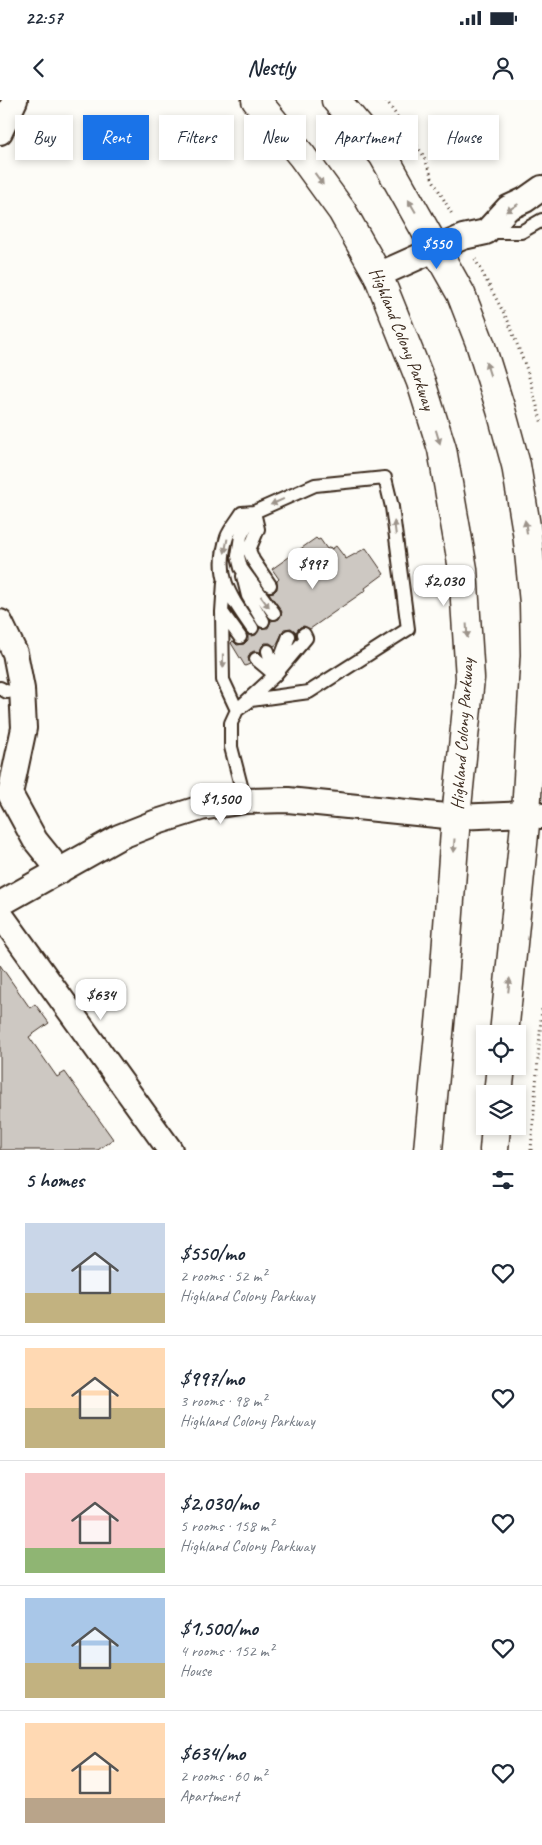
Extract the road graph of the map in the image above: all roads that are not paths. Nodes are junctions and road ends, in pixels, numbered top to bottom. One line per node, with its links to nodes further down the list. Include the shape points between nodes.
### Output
1 (15, 100): 4 (street)
2 (256, 100): 9 (street, Highland Colony Parkway, one-way to 9, via 342,211)
3 (336, 100): 8 (street, one-way to 3, via 382,155)
4 (0, 132)
5 (542, 188): 7 (street, one-way to 7, via 508,208)
6 (542, 220): 7 (lane, via 521,232)
7 (486, 232): 8 (street, via 463,237)
8 (437, 249): 9 (street); 26 (street, one-way to 8, via 534,603 516,465 480,343 461,294)
9 (378, 275): 27 (street, Highland Colony Parkway, one-way to 27, via 421,382 442,448 463,569 470,678)
10 (254, 512): 11 (lane, via 241,536 238,556); 12 (lane, one-way to 12, via 242,514 228,536 222,563); 13 (lane, via 258,529 249,550); 24 (lane, one-way to 10, via 251,700 309,692 408,628 392,507 385,478 315,485)
11 (241, 568): 12 (lane, via 258,624 236,604); 15 (lane, one-way to 15)
12 (224, 582): 14 (lane)
13 (270, 586)
14 (222, 612): 18 (lane); 24 (lane, one-way to 24, via 223,680)
15 (274, 613)
16 (0, 622): 23 (street, via 15,652)
17 (304, 634): 22 (lane, via 306,638)
18 (240, 636)
19 (289, 636): 22 (lane)
20 (273, 647): 22 (lane)
21 (256, 659): 22 (lane)
22 (275, 675): 24 (lane)
23 (11, 689): 28 (street, via 24,728 10,794 35,840)
24 (237, 710): 25 (lane, via 231,723 231,746)
25 (245, 801): 27 (street, via 288,800); 28 (street, via 201,808 149,825 119,837)
26 (534, 815): 27 (street); 31 (street, one-way to 26)
27 (456, 817): 34 (street, Highland Colony Parkway, one-way to 34)
28 (60, 871): 29 (street)
29 (0, 904)
30 (0, 914): 33 (street)
31 (505, 1025)
32 (495, 1135): 35 (street)
33 (170, 1150)
34 (428, 1150)
35 (494, 1150)

